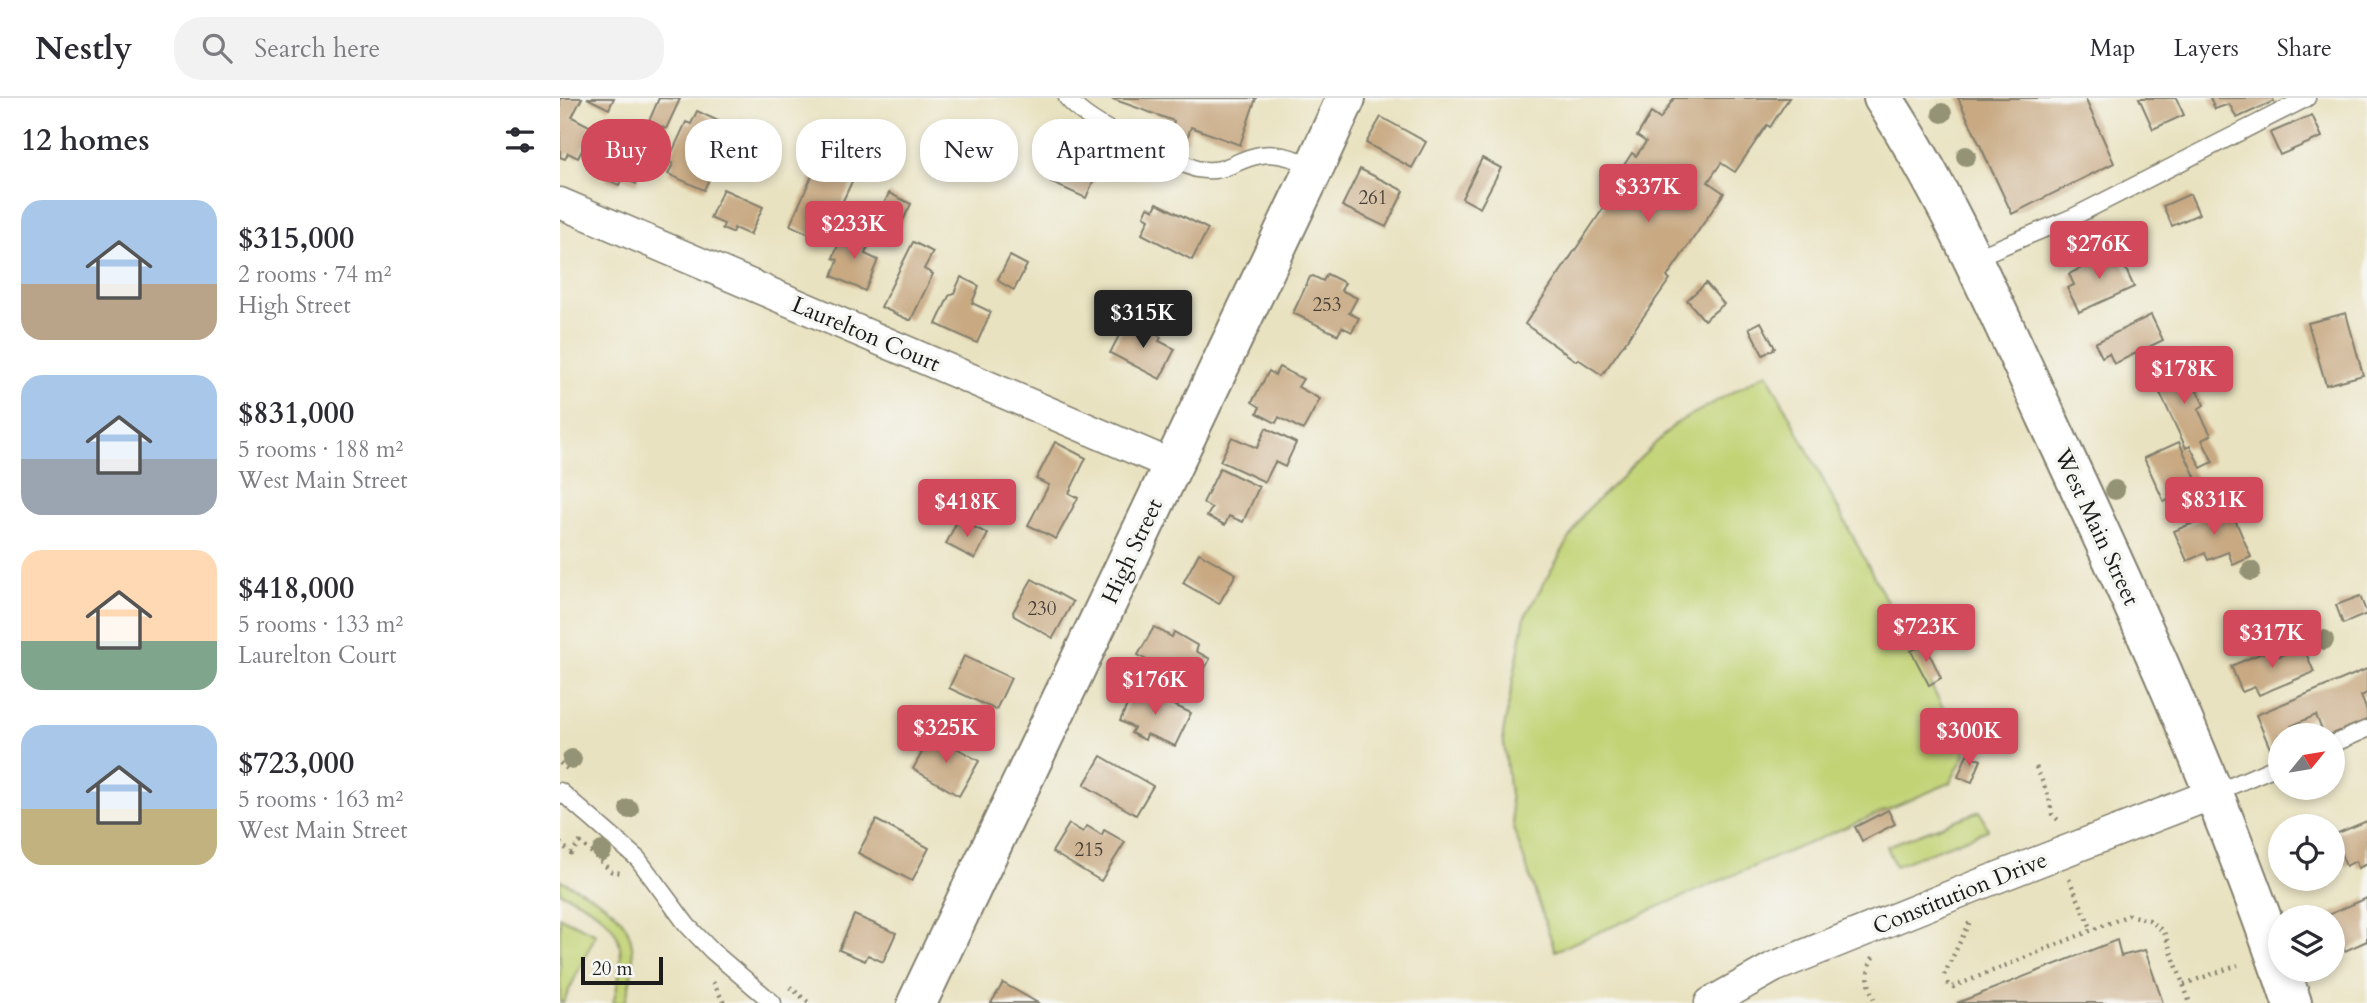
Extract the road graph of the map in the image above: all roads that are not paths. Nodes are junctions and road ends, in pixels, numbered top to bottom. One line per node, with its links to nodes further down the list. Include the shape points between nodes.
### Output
1 (1067, 98): 5 (lane, via 1100,125 1196,169 1211,172 1261,154)
2 (1346, 98): 5 (main road, High Street)
3 (1883, 98): 7 (main road, West Main Street)
4 (2307, 98): 7 (lane, via 2073,217)
5 (1315, 166): 8 (main road, High Street)
6 (560, 203): 8 (street, Laurelton Court)
7 (1972, 259): 13 (main road, West Main Street, via 2113,561)
8 (1172, 465): 17 (main road, High Street)
9 (2367, 729): 10 (lane)
10 (2345, 739)
11 (2268, 770): 13 (lane)
12 (560, 791): 16 (lane, via 638,859 696,933)
13 (2214, 793): 14 (main road, West Main Street); 18 (street, Constitution Drive, via 1774,967)
14 (2268, 933)
15 (2285, 982): 19 (main road, West Main Street)
16 (773, 1003)
17 (917, 1003)
18 (1710, 1003)
19 (2292, 1003)

